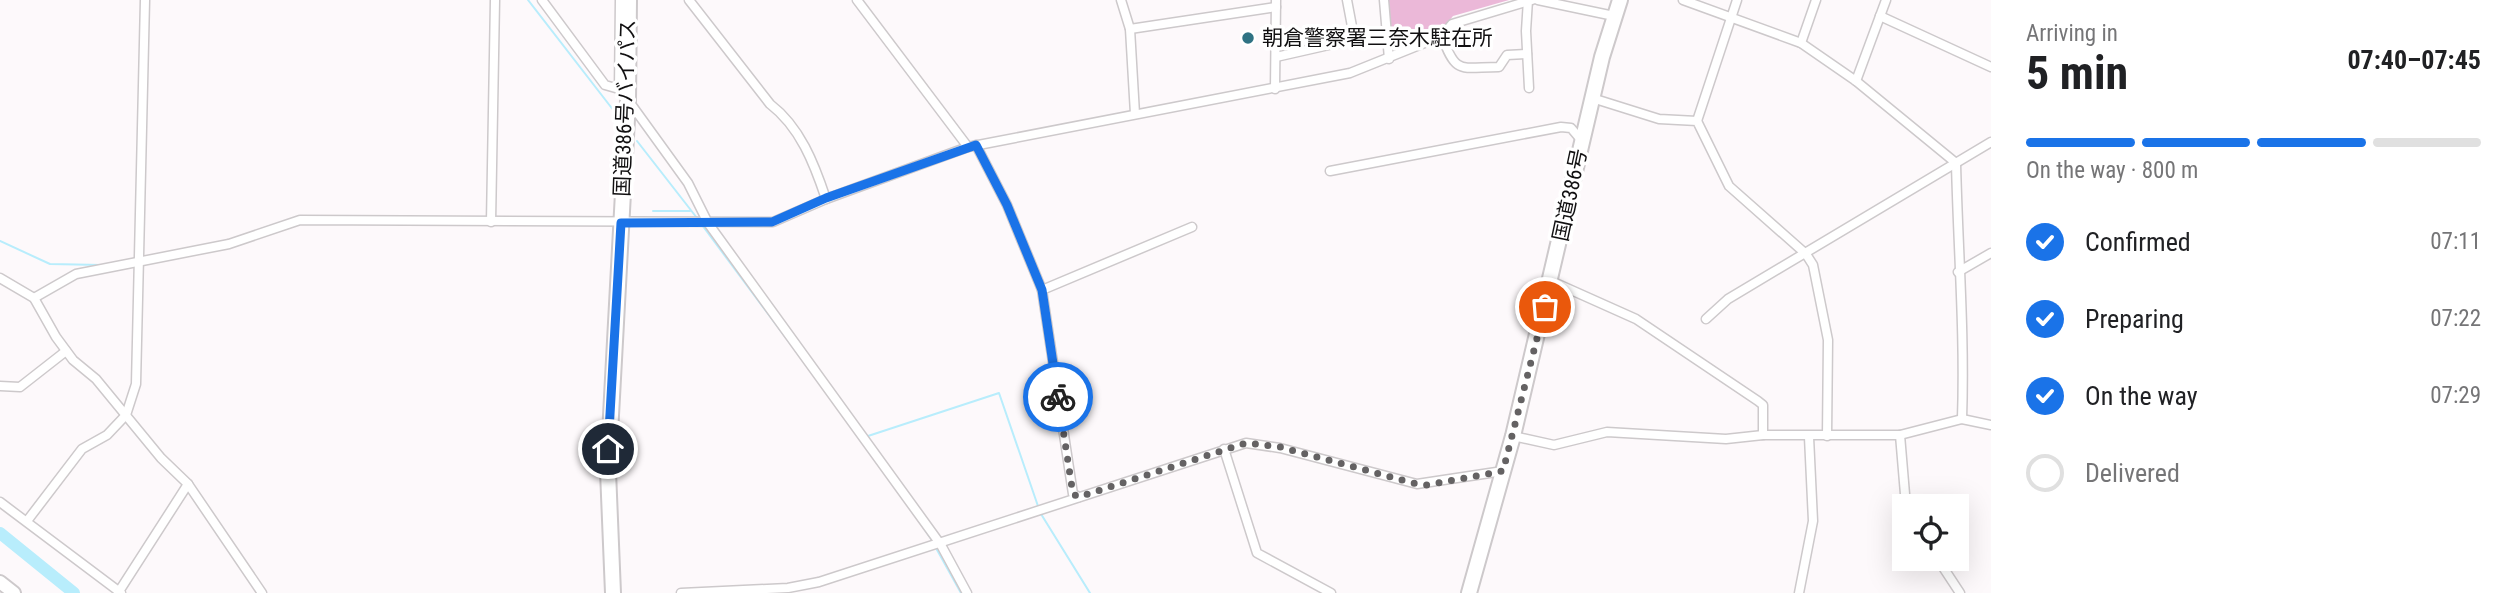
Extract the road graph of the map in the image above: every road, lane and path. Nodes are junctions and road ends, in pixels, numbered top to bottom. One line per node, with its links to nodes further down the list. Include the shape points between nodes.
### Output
1 (145, 0): 50 (street)
2 (495, 0): 44 (street)
3 (541, 0): 34 (street, via 605,85)
4 (620, 0): 34 (street)
5 (629, 0): 34 (highway, 国道386号バイパス)
6 (689, 0): 43 (street, via 770,104 785,115 815,166)
7 (857, 0): 40 (street)
8 (1121, 0): 22 (street)
9 (1347, 0): 25 (street)
10 (1384, 0): 23 (street)
11 (1533, 0): 17 (street); 24 (street, via 1452,24); 27 (street)
12 (1620, 0): 19 (highway, 国道386号)
13 (1683, 0): 21 (street)
14 (1737, 0): 21 (street)
15 (1816, 0): 26 (street)
16 (1886, 0): 20 (street)
17 (1551, 1): 19 (street)
18 (1276, 4): 22 (street); 28 (street)
19 (1615, 16): 35 (highway, 国道386号)
20 (1880, 16): 30 (street); 31 (street)
21 (1730, 19): 26 (street); 37 (street)
22 (1130, 29): 36 (street)
23 (1387, 33): 25 (street); 29 (street)
24 (1443, 36): 27 (street, via 1452,62 1459,67 1499,67 1507,55); 29 (street)
25 (1351, 40): 28 (street)
26 (1801, 44): 31 (street)
27 (1527, 54): 32 (street)
28 (1276, 57): 33 (street)
29 (1389, 58): 33 (street, via 1350,73)
30 (1991, 67)
31 (1856, 81): 41 (street)
32 (1529, 88)
33 (1275, 89): 36 (street)
34 (623, 95): 45 (highway, 国道386号バイパス); 46 (street, via 688,183)
35 (1592, 98): 37 (street, via 1659,120); 38 (highway, 国道386号)
36 (1135, 114): 40 (street)
37 (1696, 121): 49 (street, via 1729,186)
38 (1582, 141): 42 (street, via 1571,128 1561,127); 53 (highway, 国道386号)
39 (1991, 142): 41 (street)
40 (972, 146): 43 (street); 54 (street, via 1007,205)
41 (1956, 163): 49 (street); 51 (street)
42 (1330, 172)
43 (826, 198): 46 (street, via 772,222)
44 (491, 219): 45 (street); 50 (street, via 300,220 229,244)
45 (621, 223): 46 (street); 80 (highway, 国道386号バイパス, via 608,471)
46 (708, 223): 74 (street)
47 (1192, 226): 54 (street)
48 (1991, 253): 51 (street)
49 (1805, 254): 56 (street, via 1728,299); 65 (street, via 1816,273 1828,340)
50 (139, 264): 55 (street, via 76,274); 59 (street, via 136,384)
51 (1958, 272): 60 (street, via 1965,348)
52 (0, 278): 55 (street)
53 (1551, 281): 62 (street, via 1636,319 1758,401 1763,405); 64 (highway, 国道386号)
54 (1042, 290): 71 (street, via 1073,494)
55 (34, 298): 57 (street)
56 (1706, 319)
57 (66, 351): 58 (street, via 20,387); 59 (street)
58 (0, 386)
59 (126, 415): 69 (street); 73 (street, via 107,435 82,449)
60 (1962, 419): 61 (street); 63 (street)
61 (1991, 425)
62 (1763, 435): 64 (street, via 1726,439 1607,432 1554,444); 66 (street)
63 (1900, 435): 65 (street); 70 (street)
64 (1513, 436): 68 (highway, 国道386号)
65 (1827, 436): 66 (street)
66 (1808, 437): 86 (street, via 1813,521)
67 (1224, 450): 68 (street, via 1246,443 1280,447 1427,485); 71 (street); 84 (street, via 1257,553)
68 (1503, 471): 85 (highway, 国道386号)
69 (188, 484): 78 (street); 79 (street)
70 (1905, 494)
71 (1079, 497): 74 (street)
72 (0, 502): 73 (street)
73 (27, 521): 78 (street)
74 (941, 545): 82 (street, via 807,585); 83 (street)
75 (1946, 571): 87 (street)
76 (0, 582): 77 (street)
77 (14, 593)
78 (120, 593)
79 (262, 593)
80 (613, 593)
81 (681, 593): 82 (street)
82 (692, 593)
83 (967, 593)
84 (1331, 593)
85 (1469, 593)
86 (1799, 593)
87 (1960, 593)

